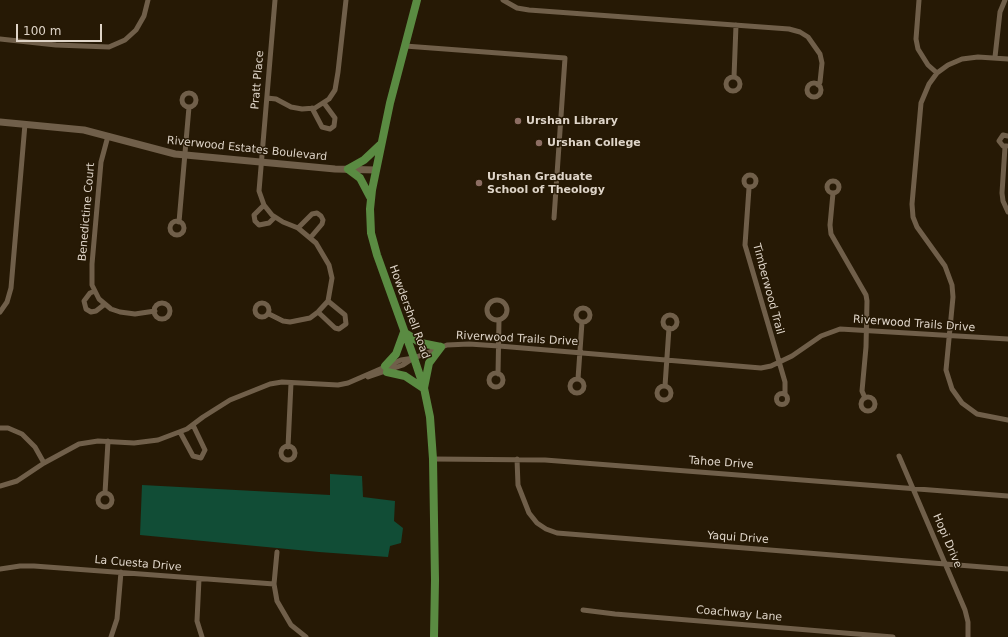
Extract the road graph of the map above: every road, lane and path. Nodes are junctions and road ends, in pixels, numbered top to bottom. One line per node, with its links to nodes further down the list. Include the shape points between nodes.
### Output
1 (148, 0): 9 (street, via 144,16 136,30 125,40 109,47)
2 (275, 0): 16 (street, Pratt Place)
3 (346, 0): 17 (street, via 336,83 331,96)
4 (417, 0): 10 (main road, Howdershell Road)
5 (503, 0): 8 (street, via 518,8 529,10)
6 (919, 0): 13 (street, via 916,39 918,48)
7 (1005, 0): 11 (street, via 1000,12)
8 (736, 25): 14 (street); 15 (street, via 789,29 808,37 815,45 822,63)
9 (0, 39)
10 (405, 46): 24 (main road, Howdershell Road); 36 (street, via 565,58)
11 (996, 57): 12 (street); 13 (street, via 962,59)
12 (1008, 59)
13 (936, 73): 52 (street, via 921,103 912,204 917,227 949,274 953,297)
14 (734, 77)
15 (818, 85)
16 (267, 98): 19 (street, via 276,99 291,107); 27 (street, Pratt Place)
17 (324, 103): 19 (street); 19 (street, via 335,118 334,126 330,129 322,127)
18 (189, 107): 26 (street)
19 (312, 108)
20 (0, 122): 21 (street, Riverwood Estates Boulevard)
21 (25, 124): 22 (street, Riverwood Estates Boulevard, via 84,130); 44 (street, via 11,288 7,302)
22 (108, 136): 26 (street, Riverwood Estates Boulevard, via 167,153); 40 (street, Benedictine Court, via 101,162 92,264 92,285)
23 (1008, 136): 25 (street, via 1003,135 1000,138 1001,145)
24 (381, 144): 28 (main road, via 364,160); 29 (main road, Howdershell Road)
25 (1006, 146): 34 (street, via 1002,193)
26 (185, 154): 27 (street, Riverwood Estates Boulevard); 37 (street)
27 (261, 161): 28 (street, Riverwood Estates Boulevard); 33 (street, Pratt Place, via 259,191)
28 (348, 169): 29 (street, Riverwood Estates Boulevard); 32 (main road, via 363,182)
29 (376, 170): 32 (main road, Howdershell Road)
30 (749, 188): 59 (street, Timberwood Trail, via 745,245)
31 (833, 194): 50 (street, via 831,234 866,295)
32 (371, 201): 51 (main road, Howdershell Road, via 371,233)
33 (264, 205): 35 (street); 35 (street, via 254,215 255,221 259,225 269,223)
34 (1008, 212)
35 (275, 217): 38 (street)
36 (554, 218)
37 (179, 222)
38 (298, 228): 39 (street); 39 (street, via 312,214 317,213 321,216 322,224)
39 (310, 237): 41 (street, via 322,251 331,272 332,286)
40 (95, 291): 42 (street, Benedictine Court); 42 (street, via 84,301 86,309 96,311)
41 (328, 300): 45 (street); 45 (street, via 345,315 346,324 339,329 335,328)
42 (105, 304): 43 (street, Benedictine Court, via 111,309 128,314)
43 (155, 311)
44 (0, 312)
45 (318, 312): 46 (street, via 310,318 296,322 283,321)
46 (268, 314)
47 (499, 320): 54 (street)
48 (582, 322): 56 (street)
49 (669, 328): 58 (street)
50 (867, 330): 52 (street, Riverwood Trails Drive); 59 (street, Riverwood Trails Drive, via 831,331); 67 (street, via 862,391)
51 (404, 332): 55 (main road, via 421,343); 57 (main road, Howdershell Road); 60 (main road, via 396,354)
52 (948, 337): 53 (street, Riverwood Trails Drive); 68 (street, via 946,370 956,397 977,414)
53 (1008, 339)
54 (499, 346): 55 (street, Riverwood Trails Drive, via 469,344); 56 (street, Riverwood Trails Drive); 61 (street)
55 (441, 347): 57 (street, Riverwood Trails Drive); 65 (main road, via 429,363)
56 (580, 352): 58 (street, Riverwood Trails Drive); 62 (street)
57 (414, 358): 60 (street, Riverwood Trails Drive, via 404,365); 65 (main road, Howdershell Road)
58 (667, 360): 59 (street, Riverwood Trails Drive, via 761,368); 64 (street)
59 (778, 363): 66 (street, Timberwood Trail, via 786,388)
60 (386, 369): 63 (street, Riverwood Trails Drive, via 338,385); 65 (main road, via 405,376)
61 (498, 374)
62 (578, 379)
63 (291, 383): 69 (street, via 270,384 245,394 220,406); 73 (street)
64 (664, 386)
65 (424, 388): 75 (main road, Howdershell Road, via 430,417)
66 (784, 394)
67 (865, 398)
68 (1008, 420)
69 (193, 425): 71 (street); 71 (street, via 205,450 201,458 193,456)
70 (0, 428): 77 (street, via 8,428 22,434 35,447)
71 (180, 432): 72 (street, via 147,442)
72 (108, 441): 77 (street, via 80,444); 80 (street)
73 (288, 447)
74 (898, 456): 79 (street, Hopi Drive)
75 (432, 459): 76 (street, Tahoe Drive); 94 (main road, Howdershell Road)
76 (517, 459): 79 (street, Tahoe Drive); 83 (street, Yaqui Drive, via 518,485 529,513 537,523 557,533)
77 (44, 463): 78 (street, via 17,481)
78 (0, 486)
79 (913, 488): 81 (street, Tahoe Drive); 83 (street, Hopi Drive)
80 (105, 493)
81 (1008, 496)
82 (277, 552): 88 (street)
83 (946, 564): 85 (street, Yaqui Drive); 96 (street, Hopi Drive, via 965,610)
84 (0, 569): 86 (street, La Cuesta Drive, via 34,566)
85 (1008, 569)
86 (120, 572): 87 (street, La Cuesta Drive); 91 (street, via 117,619)
87 (198, 579): 88 (street, La Cuesta Drive); 92 (street, via 197,621)
88 (274, 584): 93 (street, via 277,601 284,615 291,625)
89 (583, 610): 90 (street, Coachway Lane)
90 (863, 636): 95 (street, Coachway Lane)
91 (111, 637)
92 (202, 637)
93 (306, 637)
94 (434, 637)
95 (893, 637)
96 (968, 637)

